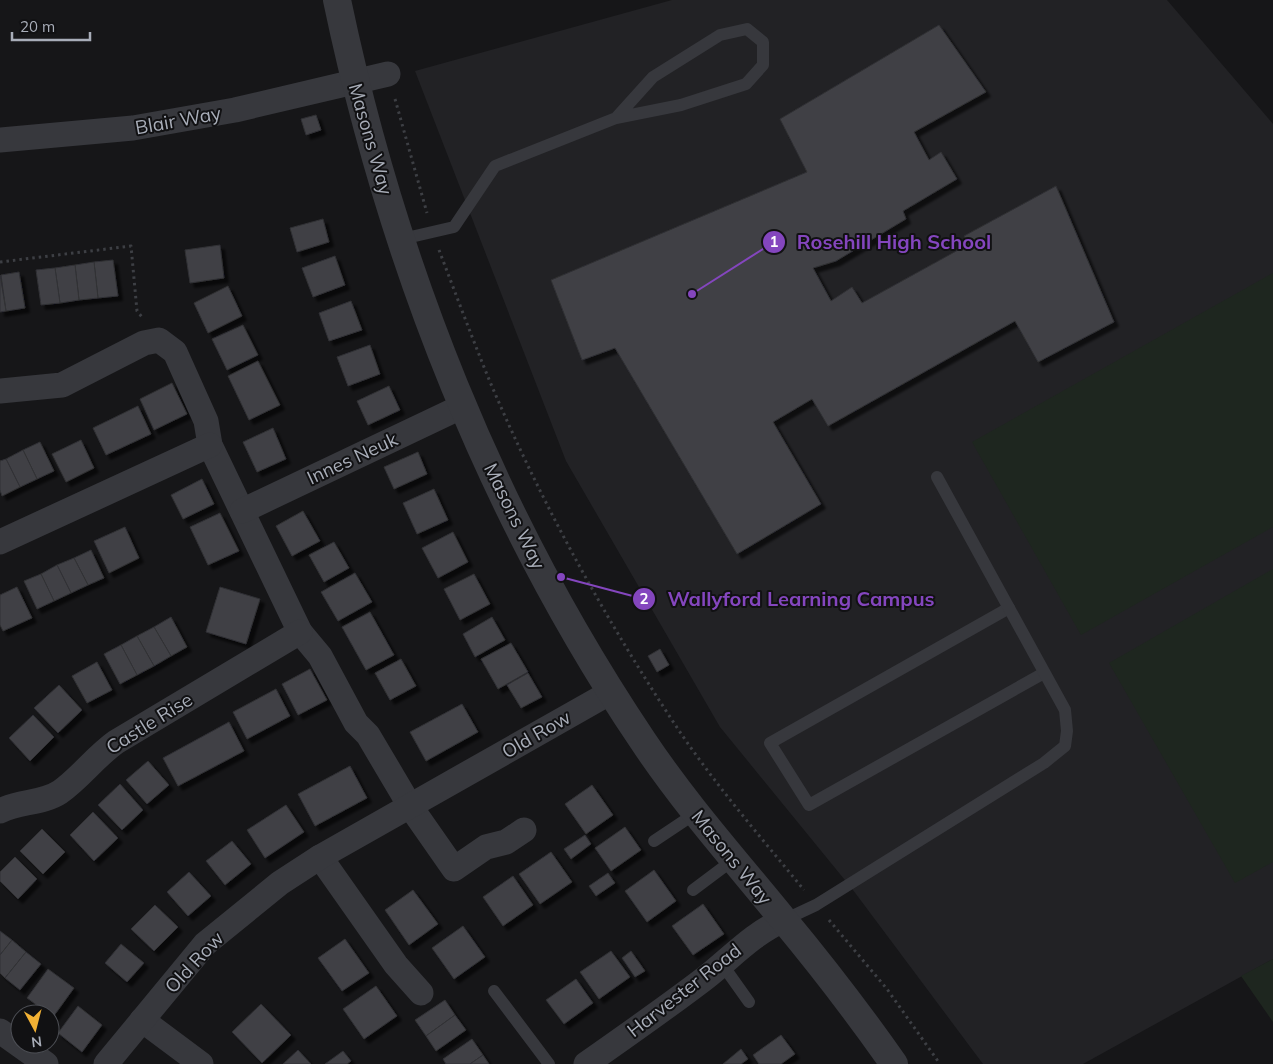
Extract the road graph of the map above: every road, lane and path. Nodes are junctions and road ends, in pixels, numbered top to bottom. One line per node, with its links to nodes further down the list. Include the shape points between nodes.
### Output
1 (337, 0): 3 (street, Masons Way)
2 (388, 74): 3 (street, Blair Way); 6 (path)
3 (354, 83): 5 (street, Blair Way, via 235,110 133,128); 7 (street, Masons Way)
4 (616, 118): 4 (lane, via 653,77 720,35 747,29 763,42 763,65 746,84 681,105); 6 (lane, via 495,166 454,227)
5 (0, 140)
6 (433, 233): 7 (lane); 28 (path, via 488,377 592,589 672,720 732,802)
7 (402, 239): 11 (street, Masons Way, via 422,305)
8 (0, 262): 9 (path, via 131,246 137,311)
9 (158, 340): 10 (street, via 144,343 62,385); 12 (street, via 175,352 206,422)
10 (0, 392)
11 (462, 406): 14 (street, Innes Neuk); 19 (street, Masons Way, via 524,538)
12 (210, 445): 14 (street); 15 (street)
13 (937, 477): 16 (lane)
14 (242, 511): 17 (street)
15 (0, 542)
16 (1009, 608): 18 (lane); 18 (lane, via 770,743 809,805)
17 (300, 632): 20 (street, via 320,656 356,723 368,735); 21 (street, Castle Rise, via 116,742 58,793 34,802 12,804)
18 (1044, 673): 28 (lane, via 1065,710 1065,746 1044,763)
19 (611, 692): 20 (street, Old Row); 22 (street, Masons Way)
20 (410, 806): 23 (street, via 454,869 486,847 506,842); 25 (street, Old Row)
21 (0, 811)
22 (696, 813): 24 (lane); 26 (street, Masons Way)
23 (524, 830)
24 (654, 841)
25 (320, 858): 32 (street, via 396,965); 34 (street, Old Row, via 280,883 205,944)
26 (734, 860): 27 (lane); 29 (street, Masons Way)
27 (693, 890)
28 (816, 906): 29 (lane); 42 (path, via 886,989)
29 (784, 920): 30 (street, Harvester Road, via 752,938); 41 (street, Masons Way)
30 (722, 964): 33 (lane); 40 (street, Harvester Road)
31 (494, 991): 39 (lane)
32 (421, 993)
33 (749, 1002)
34 (142, 1020): 37 (street, Old Row); 38 (street)
35 (0, 1032): 36 (street)
36 (46, 1064)
37 (106, 1064)
38 (201, 1064)
39 (549, 1064)
40 (586, 1064)
41 (894, 1064)
42 (940, 1064)

